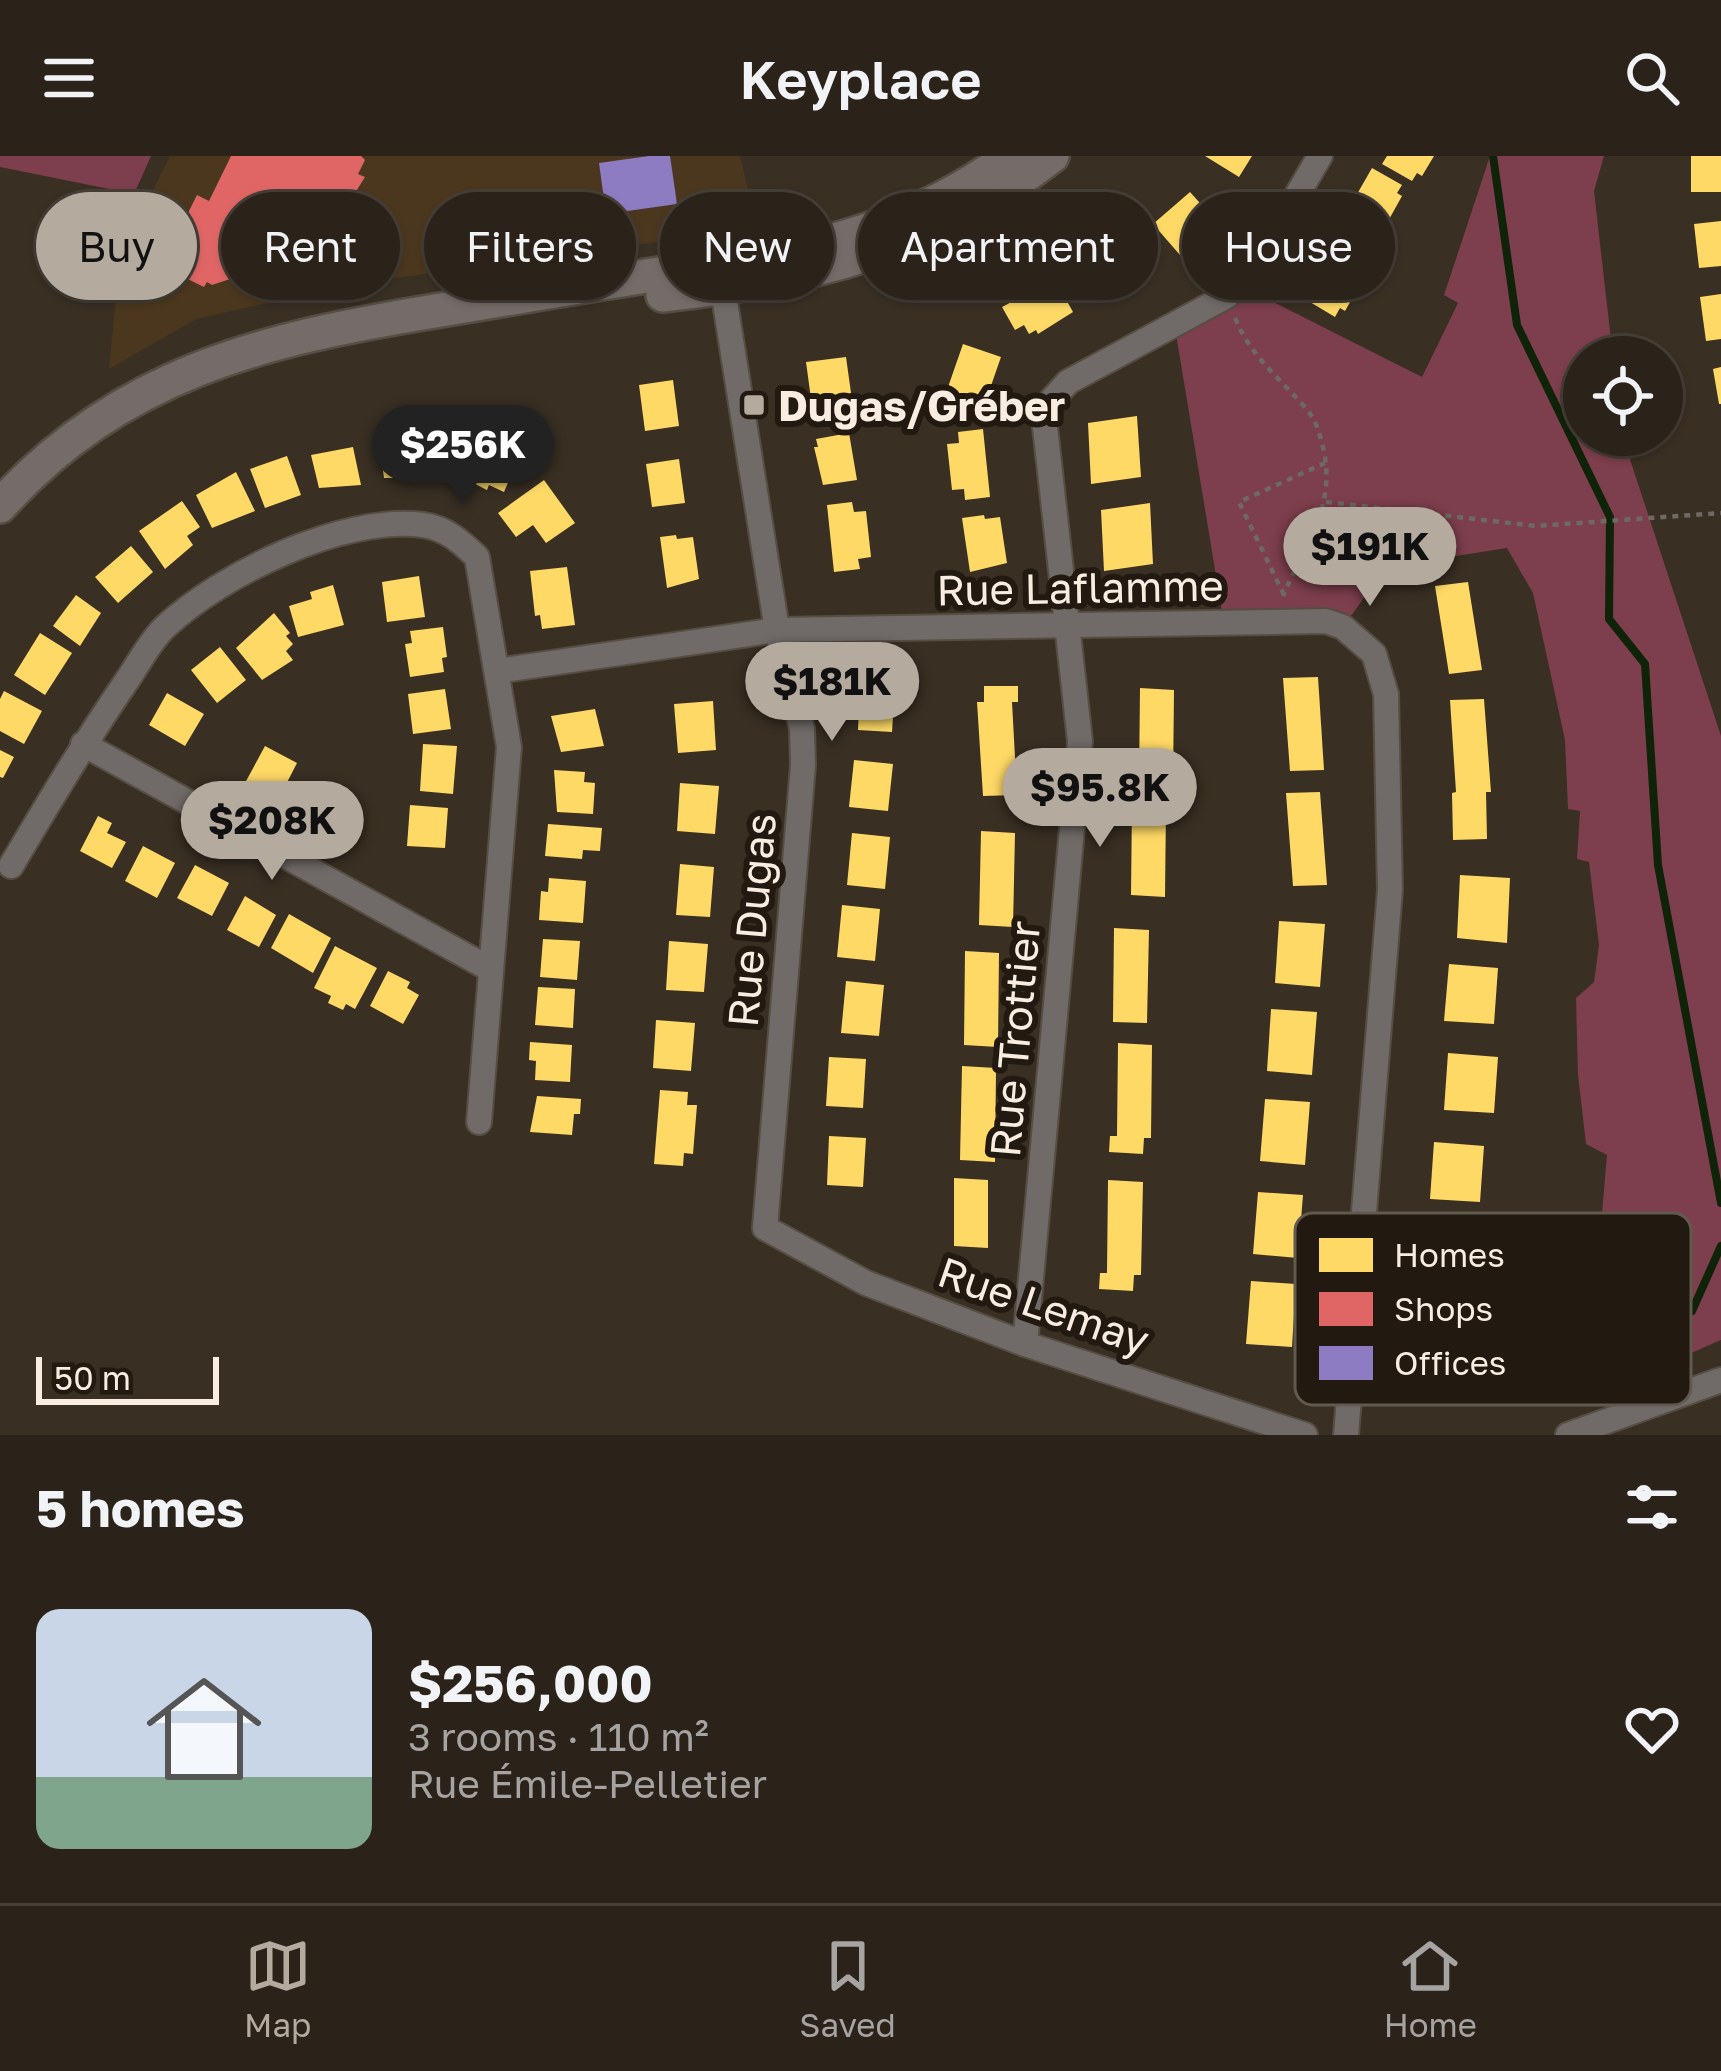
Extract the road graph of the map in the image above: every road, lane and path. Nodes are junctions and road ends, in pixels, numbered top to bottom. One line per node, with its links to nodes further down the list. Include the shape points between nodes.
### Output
1 (1010, 156): 5 (street, via 962,190)
2 (1052, 156): 6 (street, via 896,247)
3 (1320, 156): 4 (street, Rue Trottier)
4 (1299, 192)
5 (834, 242)
6 (834, 265)
7 (660, 285): 13 (street, via 351,324 243,350 158,385 64,446)
8 (724, 300): 18 (street, Rue Dugas)
9 (1219, 300): 17 (street, Rue Trottier, via 1068,382 1048,404 1043,435)
10 (1228, 300): 11 (path, via 1247,346 1313,416)
11 (1325, 463): 12 (path); 15 (path, via 1239,502)
12 (1326, 502): 14 (path, via 1536,526); 15 (path)
13 (0, 506)
14 (1721, 513)
15 (1284, 595): 16 (path)
16 (1280, 622): 17 (street, Rue Laflamme); 24 (street, Rue Laflamme, via 1343,626 1374,654 1386,694 1390,890)
17 (1067, 625): 18 (street, Rue Laflamme); 26 (street, Rue Trottier, via 1080,741)
18 (777, 630): 19 (street, Rue Laflamme); 25 (street, Rue Dugas, via 802,729 802,765)
19 (497, 671): 20 (street, via 477,557 454,535 424,525 359,528 227,583 164,628); 22 (street, via 509,746)
20 (83, 744): 21 (street); 22 (street)
21 (11, 866)
22 (490, 969): 23 (street)
23 (479, 1122)
24 (1364, 1213)
25 (765, 1228): 26 (street, Rue Lemay, via 844,1274)
26 (1025, 1344): 31 (street, Rue Lemay)
27 (1721, 1380): 28 (street)
28 (1691, 1391)
29 (1348, 1405): 32 (street, Rue Laflamme)
30 (1651, 1405): 33 (street)
31 (1305, 1435)
32 (1346, 1435)
33 (1568, 1435)

